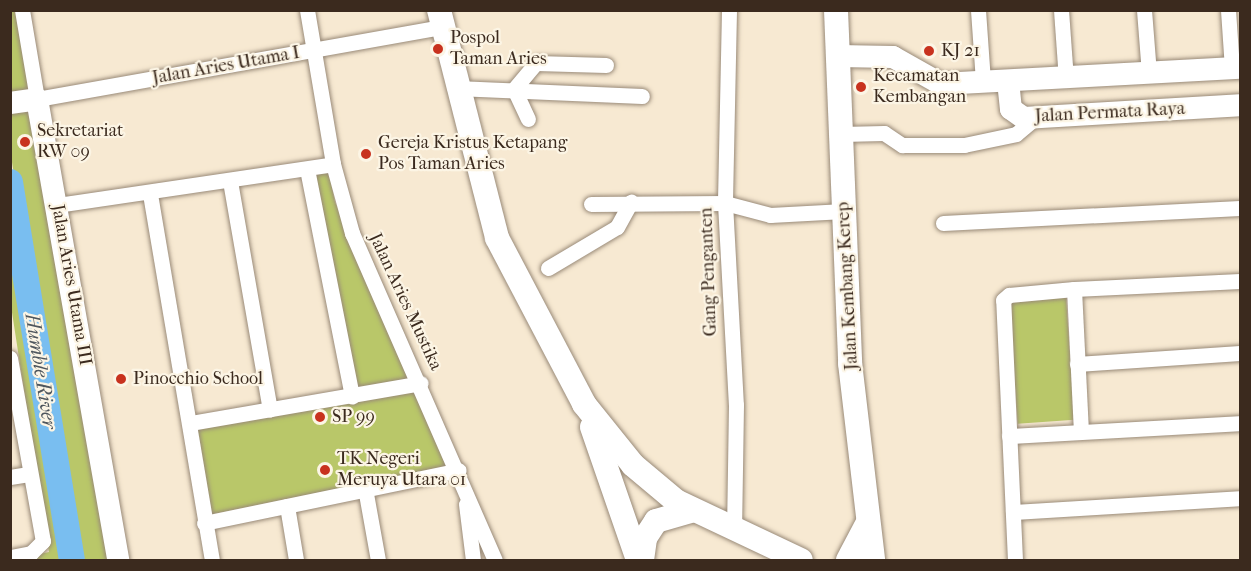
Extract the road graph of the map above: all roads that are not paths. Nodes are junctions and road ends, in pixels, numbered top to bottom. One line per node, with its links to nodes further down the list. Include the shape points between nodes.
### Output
1 (22, 10): 21 (street, Jalan Aries Utama III)
2 (307, 10): 10 (street, Jalan Aries Mustika)
3 (729, 10): 31 (street, Gang Penganten)
4 (836, 10): 11 (main road, Jalan Kembang Kerep)
5 (978, 10): 17 (street)
6 (1061, 10): 15 (street)
7 (1144, 10): 14 (street)
8 (1228, 10): 13 (street)
9 (440, 19): 10 (street, Jalan Aries Utama I); 18 (main road)
10 (314, 50): 21 (street, Jalan Aries Utama I); 26 (street, Jalan Aries Mustika)
11 (838, 56): 17 (street, Jalan Permata Raya, via 893,57 934,84); 25 (main road, Jalan Kembang Kerep)
12 (606, 65): 19 (street, via 536,63)
13 (1236, 69): 14 (street, Jalan Permata Raya)
14 (1149, 73): 15 (street, Jalan Permata Raya)
15 (1066, 79): 16 (street, Jalan Permata Raya)
16 (1008, 81): 17 (street, Jalan Permata Raya); 23 (street, Jalan Permata Raya, via 1015,116)
17 (983, 82)
18 (456, 88): 19 (street); 46 (main road, via 507,264)
19 (514, 89): 20 (street); 24 (street)
20 (642, 96)
21 (22, 101): 33 (street, Jalan Aries Utama III)
22 (1240, 105): 23 (street, Jalan Permata Raya)
23 (1036, 117): 25 (street, via 1016,134 964,146 902,145 884,133)
24 (528, 119)
25 (841, 134): 35 (main road, Jalan Kembang Kerep)
26 (333, 164): 27 (street); 43 (street, Jalan Aries Mustika, via 357,247)
27 (307, 169): 28 (street); 45 (street)
28 (230, 181): 29 (street); 47 (street)
29 (150, 194): 33 (street); 48 (street)
30 (631, 202): 31 (street); 32 (street); 37 (street, via 617,227)
31 (725, 203): 35 (street, via 770,215); 62 (street, Gang Penganten, via 736,405)
32 (591, 204)
33 (57, 205): 64 (street, Jalan Aries Utama III)
34 (1240, 208): 36 (street)
35 (844, 212): 58 (main road, Jalan Kembang Kerep, via 850,363)
36 (943, 223)
37 (548, 268)
38 (1240, 281): 39 (street)
39 (1074, 289): 42 (street); 51 (street, via 1009,295 1001,306)
40 (1240, 352): 42 (street)
41 (10, 358): 44 (street)
42 (1077, 364): 50 (street)
43 (421, 383): 45 (street); 54 (street, Jalan Aries Mustika)
44 (13, 395): 52 (street)
45 (352, 397): 47 (street)
46 (584, 404): 59 (main road, via 645,478); 70 (main road)
47 (270, 410): 48 (street)
48 (190, 423): 61 (street)
49 (1240, 423): 50 (street)
50 (1081, 431): 51 (street)
51 (1009, 436): 60 (street)
52 (29, 474): 53 (street); 63 (street, via 43,541 40,549)
53 (10, 477)
54 (461, 477): 55 (street); 68 (street); 69 (street, Jalan Aries Mustika)
55 (365, 488): 57 (street); 67 (street)
56 (1240, 498): 60 (street)
57 (286, 506): 61 (street); 66 (street)
58 (868, 507): 72 (main road, via 865,536); 73 (main road, Jalan Kembang Kerep)
59 (692, 511): 62 (main road); 70 (main road, via 656,521 645,538)
60 (1013, 512): 74 (street)
61 (204, 523): 65 (street)
62 (734, 531): 71 (main road)
63 (10, 557)
64 (118, 561)
65 (212, 561)
66 (296, 561)
67 (378, 561)
68 (473, 561)
69 (495, 561)
70 (640, 561)
71 (801, 561)
72 (848, 561)
73 (873, 561)
74 (1016, 561)

